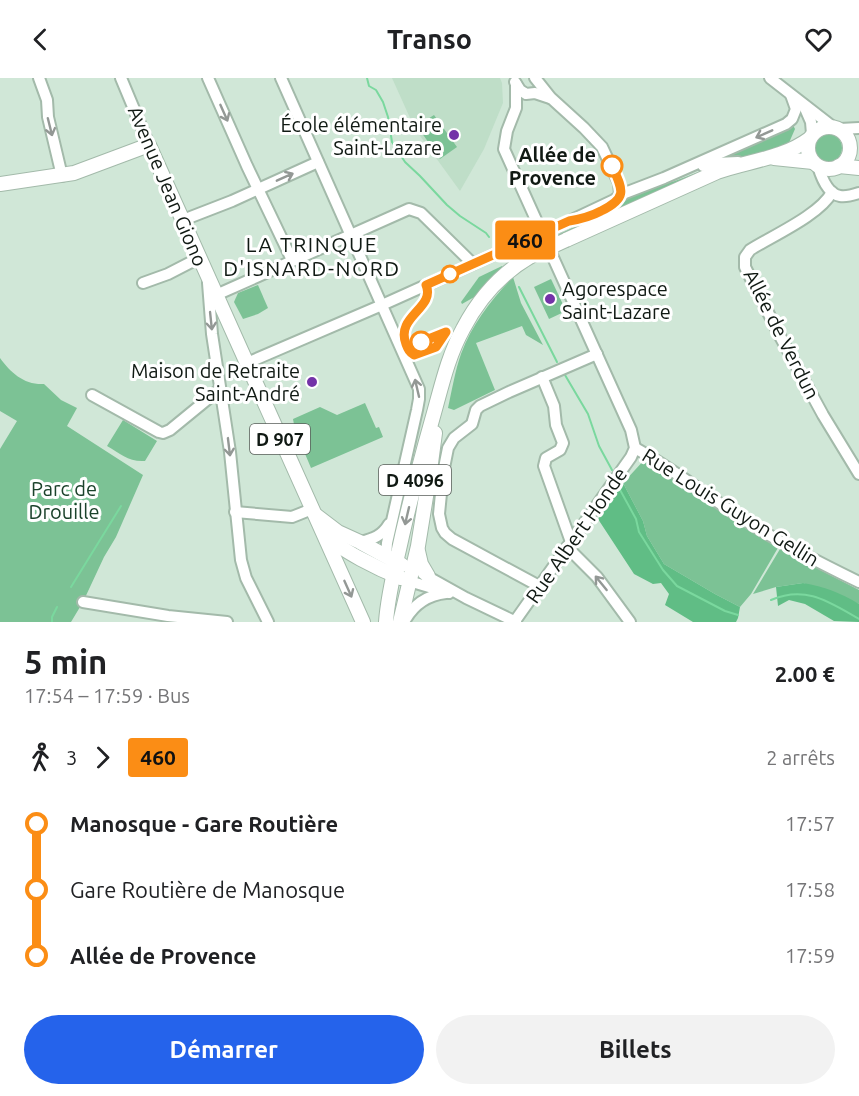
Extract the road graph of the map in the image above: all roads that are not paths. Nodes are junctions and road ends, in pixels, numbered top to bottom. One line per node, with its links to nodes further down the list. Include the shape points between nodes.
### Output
1 (39, 78): 21 (street, one-way to 21)
2 (122, 78): 14 (street, Avenue Jean Giono)
3 (208, 78): 24 (street, one-way to 24)
4 (281, 78): 16 (street)
5 (770, 78): 8 (street)
6 (514, 81): 7 (street, via 523,92); 10 (street)
7 (535, 87): 10 (street); 26 (street, via 598,141 620,183)
8 (791, 95): 9 (street); 22 (street, one-way to 22, via 796,109 789,122)
9 (802, 104): 12 (street, via 810,117); 13 (street)
10 (516, 108): 37 (street, via 504,149)
11 (859, 128): 13 (street)
12 (811, 136): 13 (main road, via 822,127); 15 (main road, D 4096, via 793,149); 18 (main road, via 808,151)
13 (846, 140): 19 (main road, via 847,158)
14 (149, 145): 21 (main road); 28 (main road, Avenue Jean Giono / D 907)
15 (769, 158): 17 (main road, D 4096); 18 (main road, D 4096)
16 (318, 162): 24 (street, one-way to 16); 29 (street)
17 (750, 162): 22 (street, via 712,164); 42 (main road, D 4096, bridge, via 717,172 531,256 504,275 487,292 464,327)
18 (815, 164): 19 (main road, via 828,169); 25 (street)
19 (837, 167): 20 (main road); 25 (street, via 829,178)
20 (859, 168)
21 (62, 176): 23 (main road)
22 (664, 178): 26 (street)
23 (0, 184)
24 (258, 189): 28 (street); 31 (street)
25 (830, 191): 27 (street, via 840,196); 44 (street, Allée de Verdun, via 828,199 815,211 750,250 745,267 823,415)
26 (620, 192): 32 (street, bridge, via 612,206)
27 (859, 194)
28 (183, 220): 30 (main road, Avenue Jean Giono / D 907)
29 (350, 234): 31 (street); 32 (street, via 409,209 416,210); 36 (street)
30 (199, 258): 33 (main road, Avenue Jean Giono / D 907); 34 (street)
31 (292, 260): 35 (street)
32 (473, 264): 36 (street)
33 (207, 277): 35 (main road, Avenue Jean Giono / D 907); 40 (street, one-way to 40)
34 (143, 283)
35 (216, 295): 38 (main road, Avenue Jean Giono / D 907)
36 (382, 305): 38 (street); 47 (street, one-way to 36, via 419,389)
37 (597, 354): 39 (street); 43 (street, via 631,430)
38 (247, 363): 46 (main road, Avenue Jean Giono / D 907)
39 (546, 376): 50 (street, via 563,443 562,449 546,458 544,466); 55 (street, via 480,406 472,424 453,438 443,472 439,514 442,528 452,540)
40 (220, 389): 41 (street, via 164,433); 45 (street, one-way to 45)
41 (92, 394)
42 (438, 398): 51 (main road, D 4096); 52 (main road, D 4096, one-way to 52, via 420,462)
43 (635, 448): 50 (street, Rue Albert Honde); 54 (street, Rue Louis Guyon Gellin, via 790,548)
44 (859, 474)
45 (235, 512): 46 (street, via 291,518); 60 (street, via 242,566)
46 (314, 512): 48 (main road, D 907)
47 (394, 513): 49 (street, via 380,535); 52 (street, via 387,543)
48 (329, 537): 49 (main road, D 907); 52 (main road, D 907, via 339,546); 62 (main road, D 907, one-way to 62)
49 (360, 542): 52 (main road, D 907)
50 (569, 544): 55 (street, Rue Albert Honde); 67 (street, one-way to 50)
51 (418, 546): 52 (main road, D 4096); 53 (main road)
52 (400, 570): 53 (street); 56 (street); 63 (main road, D 4096); 64 (main road); 65 (main road, D 4096)
53 (428, 576): 57 (street)
54 (859, 582)
55 (539, 586): 66 (street, Rue Albert Honde)
56 (449, 593): 57 (street); 65 (street, via 423,600)
57 (466, 598): 59 (street)
58 (83, 602): 61 (street)
59 (497, 618): 66 (street)
60 (263, 621)
61 (227, 622)
62 (363, 622)
63 (386, 622)
64 (394, 622)
65 (402, 622)
66 (516, 622)
67 (630, 622)

